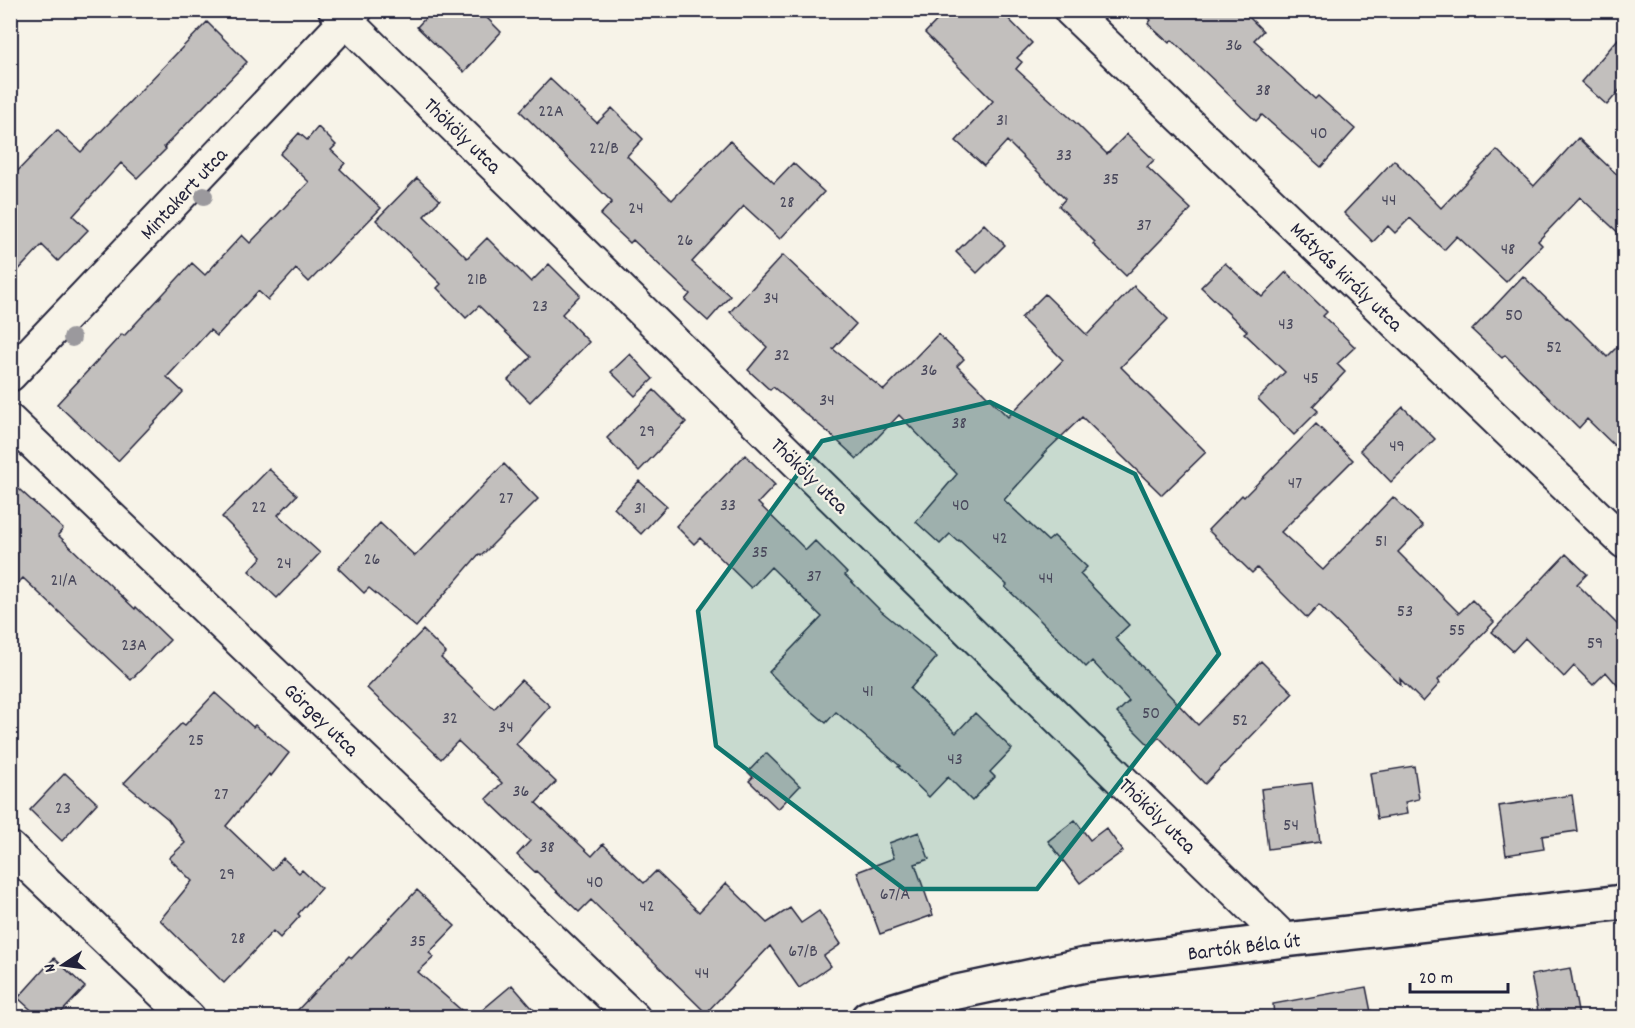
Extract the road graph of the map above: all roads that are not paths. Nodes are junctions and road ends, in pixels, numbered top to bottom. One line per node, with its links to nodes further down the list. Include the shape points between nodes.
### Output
1 (1070, 10): 5 (street, Mátyás király utca)
2 (345, 14): 3 (street, Mintakert utca); 8 (street, Thököly utca)
3 (10, 375)
4 (10, 421): 10 (street, Görgey utca)
5 (1624, 543)
6 (10, 848): 9 (street)
7 (1624, 902): 8 (street, Bartók Béla út)
8 (1285, 940): 11 (street, Bartók Béla út, via 1084,965 948,994)
9 (189, 1017)
10 (634, 1017)
11 (868, 1017)

